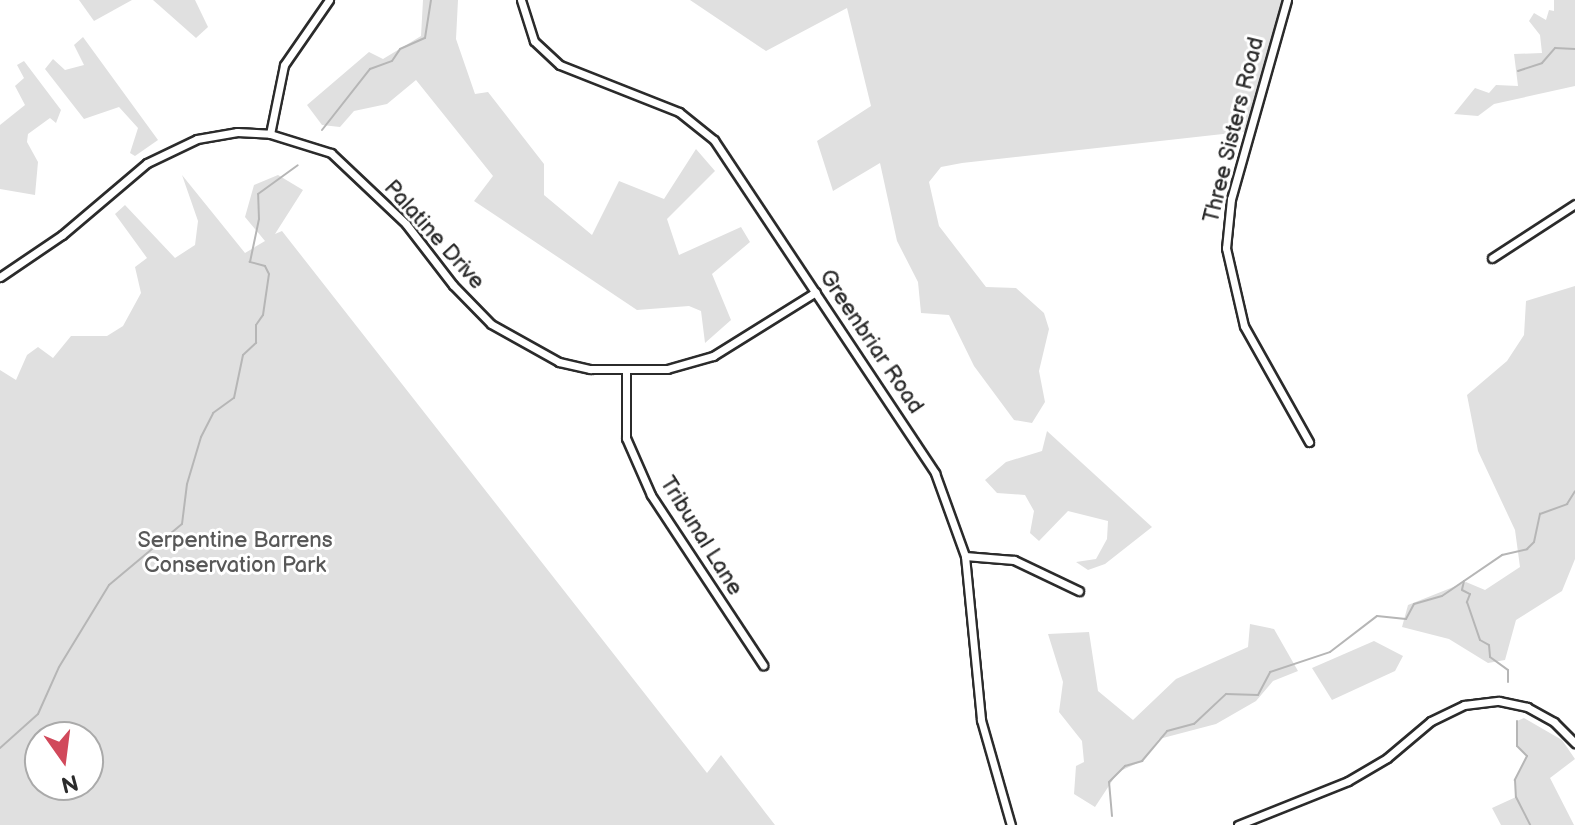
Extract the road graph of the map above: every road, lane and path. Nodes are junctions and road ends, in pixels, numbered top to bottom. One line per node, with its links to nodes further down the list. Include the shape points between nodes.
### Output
1 (329, 0): 4 (street, via 284,65)
2 (521, 0): 8 (street, Greenbriar Road, via 534,41 560,65 679,112 714,140)
3 (1287, 0): 10 (street, Three Sisters Road, via 1231,199 1226,248 1235,305)
4 (270, 134): 7 (street, Palatine Drive, via 237,132 172,149); 9 (street, Palatine Drive, via 331,153 406,224 491,324 526,348 590,369)
5 (1575, 204): 6 (street)
6 (1492, 258)
7 (0, 277)
8 (816, 292): 9 (street, Palatine Drive, via 713,356 659,371); 11 (street, Greenbriar Road, via 935,473)
9 (626, 371): 13 (street, Tribunal Lane, via 626,438 651,495)
10 (1309, 442)
11 (965, 556): 12 (street, via 1014,560); 15 (street, Greenbriar Road, via 981,720)
12 (1079, 591)
13 (763, 665)
14 (1575, 743): 16 (street, via 1553,721 1527,707 1499,701 1464,705 1431,721 1348,781)
15 (1011, 825)
16 (1238, 825)

